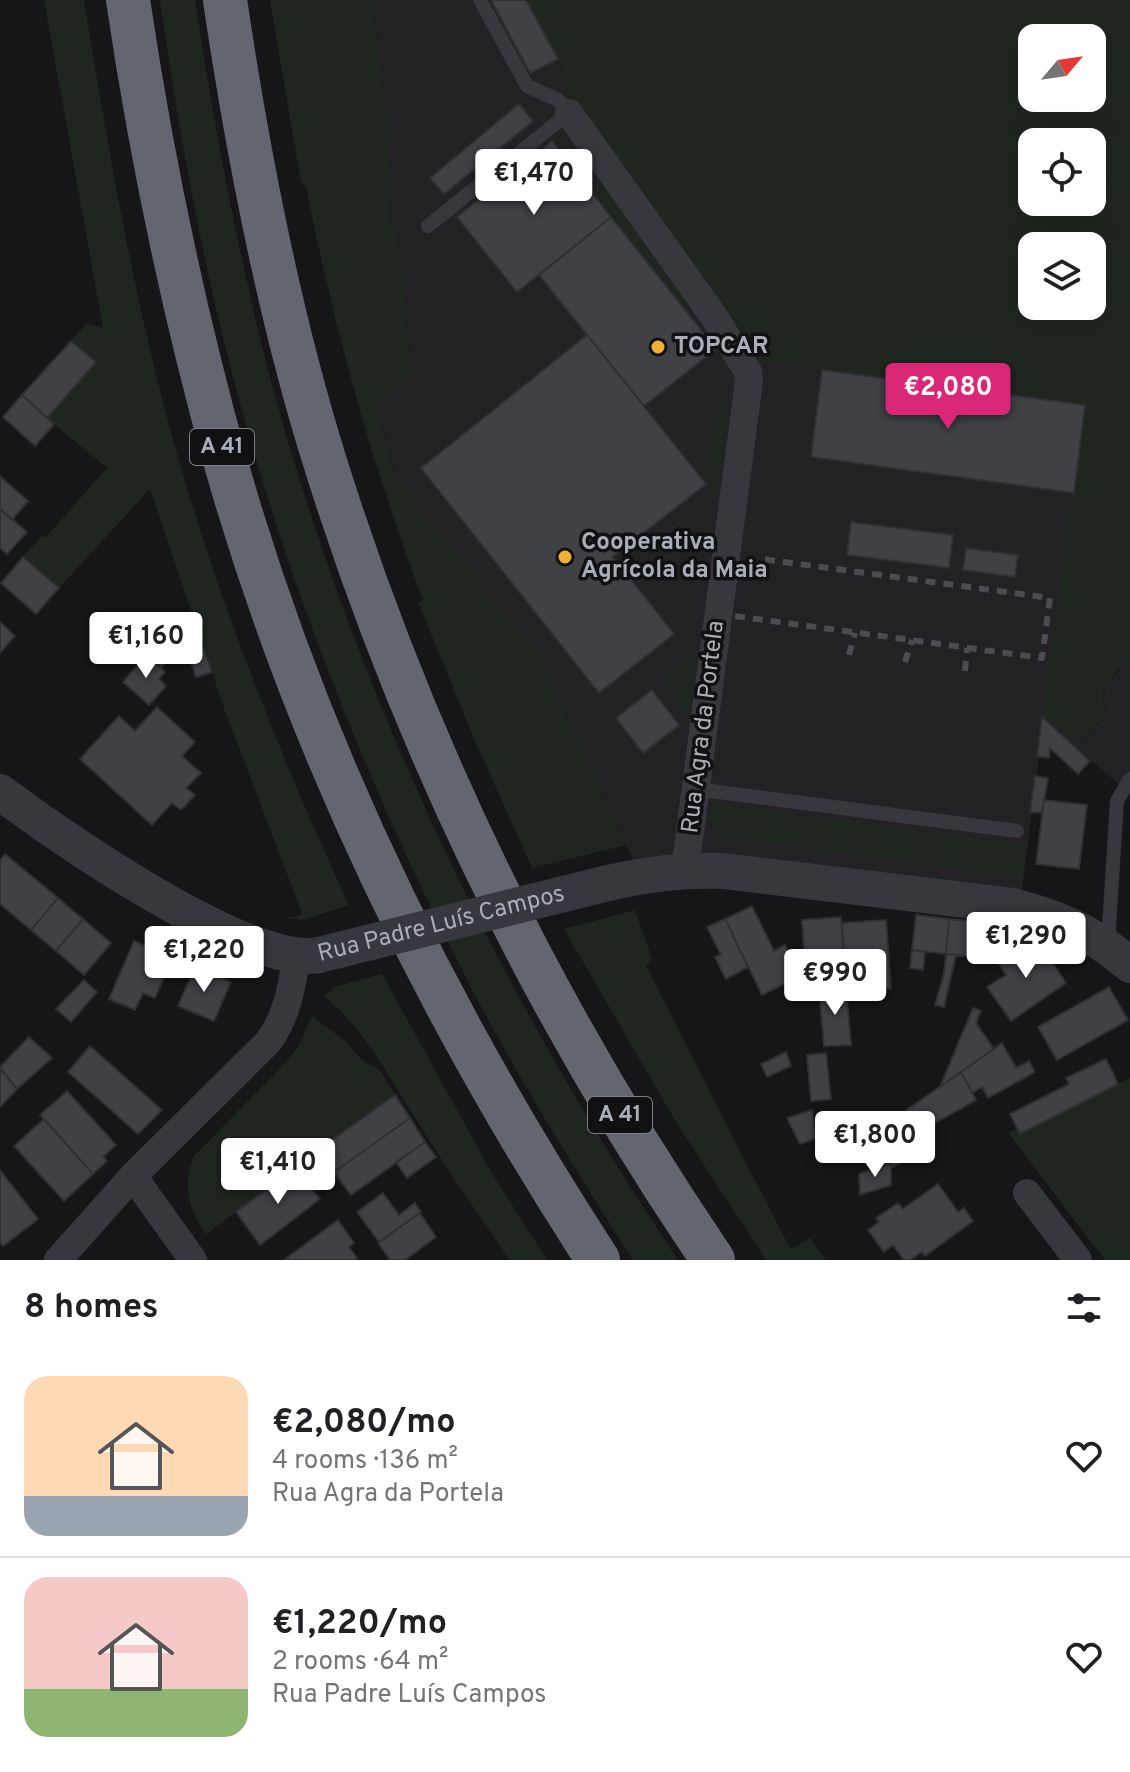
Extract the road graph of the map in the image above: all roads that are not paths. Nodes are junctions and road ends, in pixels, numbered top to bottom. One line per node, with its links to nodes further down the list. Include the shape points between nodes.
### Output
1 (128, 0): 17 (highway, A 41, via 187,313 226,462 303,690 365,837 436,984 532,1156)
2 (225, 0): 18 (highway, A 41, via 292,342 324,460 423,731 505,911 594,1073)
3 (480, 0): 4 (lane, via 527,86 558,100)
4 (569, 113): 5 (lane); 7 (street, Rua Agra da Portela, via 748,372)
5 (428, 226)
6 (1130, 779): 12 (lane, via 1117,801)
7 (696, 789): 9 (lane); 10 (street, Rua Agra da Portela)
8 (7, 802): 11 (street, Rua Padre Luís Campos, via 161,899 247,941)
9 (1017, 831)
10 (685, 870): 11 (street, Rua Padre Luís Campos, bridge, via 647,874); 12 (street, Rua Padre Luís Campos, via 1014,906 1083,930)
11 (308, 956): 13 (street, via 269,1041)
12 (1119, 956)
13 (133, 1176): 15 (street); 16 (street)
14 (1027, 1193): 19 (street)
15 (58, 1260)
16 (193, 1260)
17 (598, 1260)
18 (713, 1260)
19 (1078, 1260)

